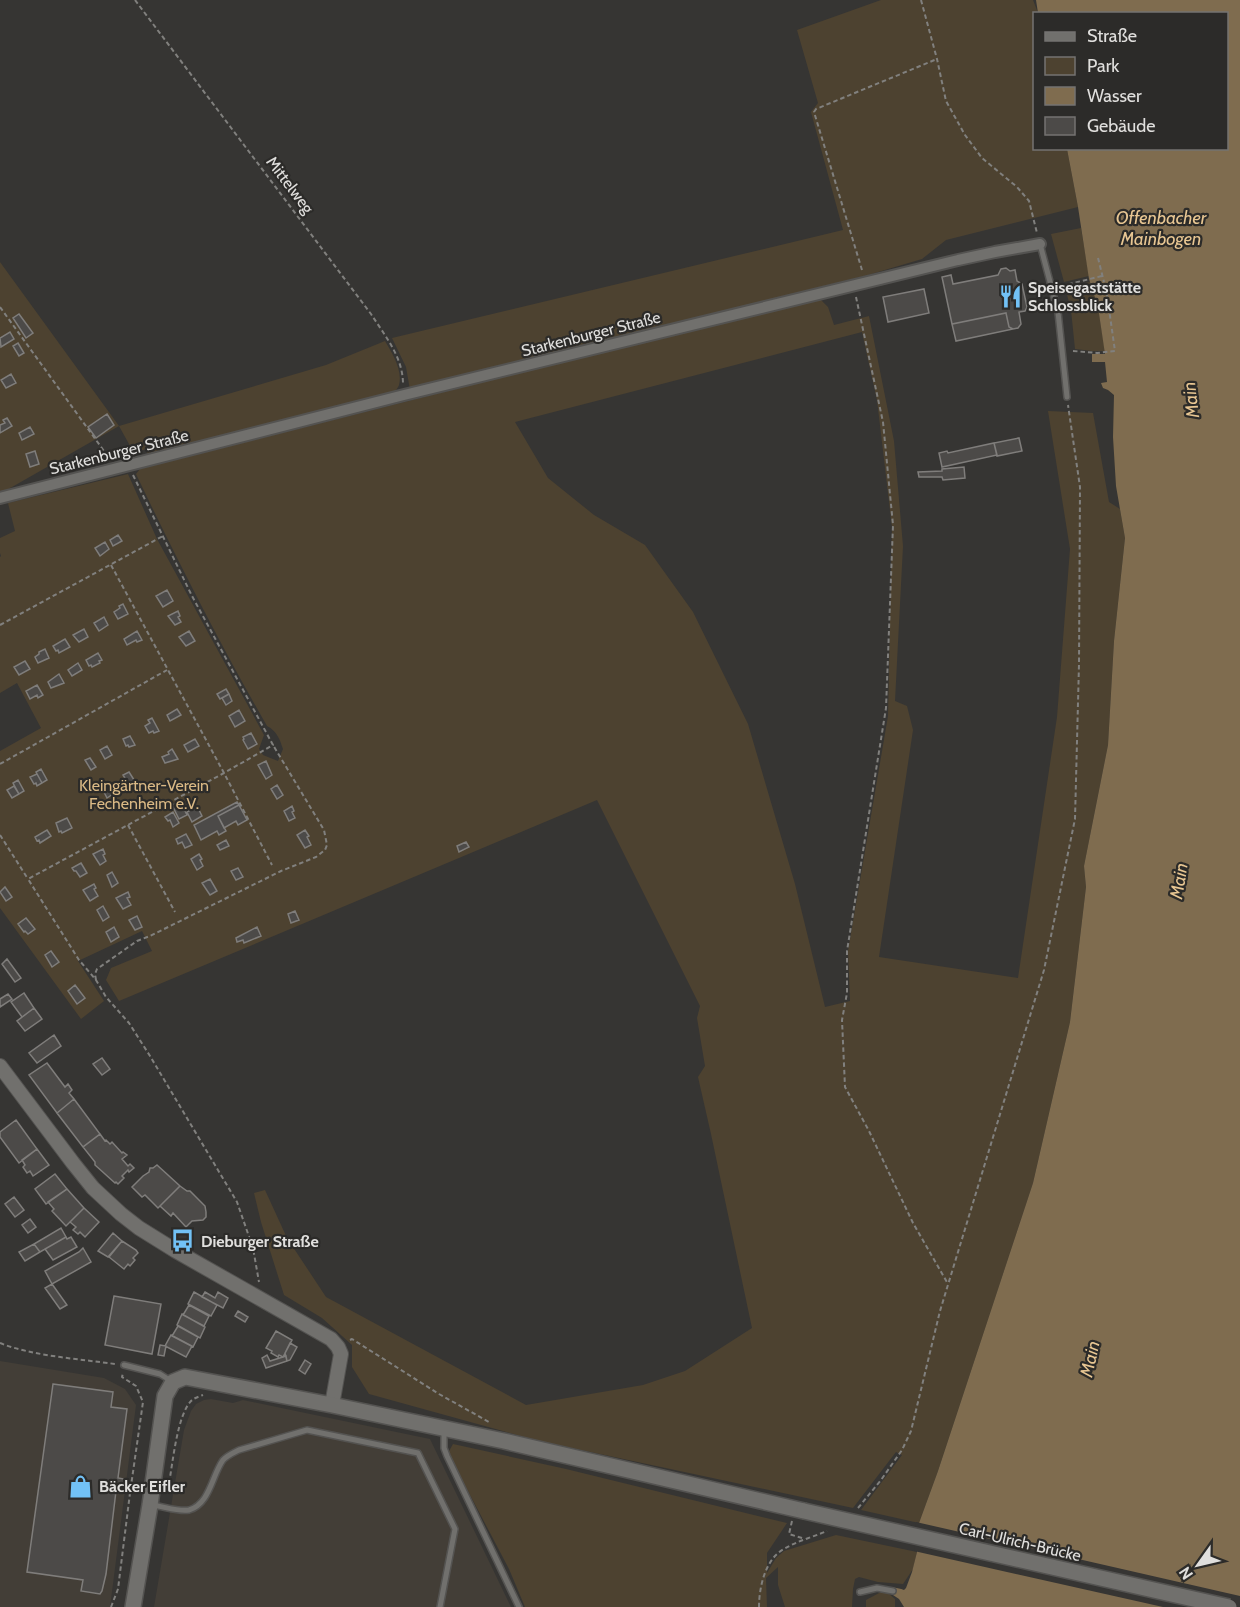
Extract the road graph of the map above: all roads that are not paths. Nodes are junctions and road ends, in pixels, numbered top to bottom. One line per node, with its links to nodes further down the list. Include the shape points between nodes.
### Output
1 (1040, 244): 2 (lane, via 1058,312); 3 (street, Starkenburger Straße, via 404,395)
2 (1067, 396)
3 (0, 498)
4 (0, 1065): 7 (street, via 73,1163 110,1205 155,1238 331,1339 341,1354)
5 (124, 1365): 6 (lane, via 160,1374)
6 (172, 1382): 7 (main road, Carl-Ulrich-Brücke, via 190,1377); 9 (main road, via 165,1396)
7 (332, 1405): 8 (main road, Carl-Ulrich-Brücke)
8 (444, 1429): 14 (lane, via 447,1456); 15 (main road, Carl-Ulrich-Brücke, bridge)
9 (150, 1505): 12 (main road); 13 (lane, via 193,1508 229,1455 301,1432 418,1453 455,1529)
10 (893, 1591): 11 (lane, via 877,1588)
11 (860, 1592)
12 (134, 1607)
13 (440, 1607)
14 (519, 1607)
15 (1229, 1607)

